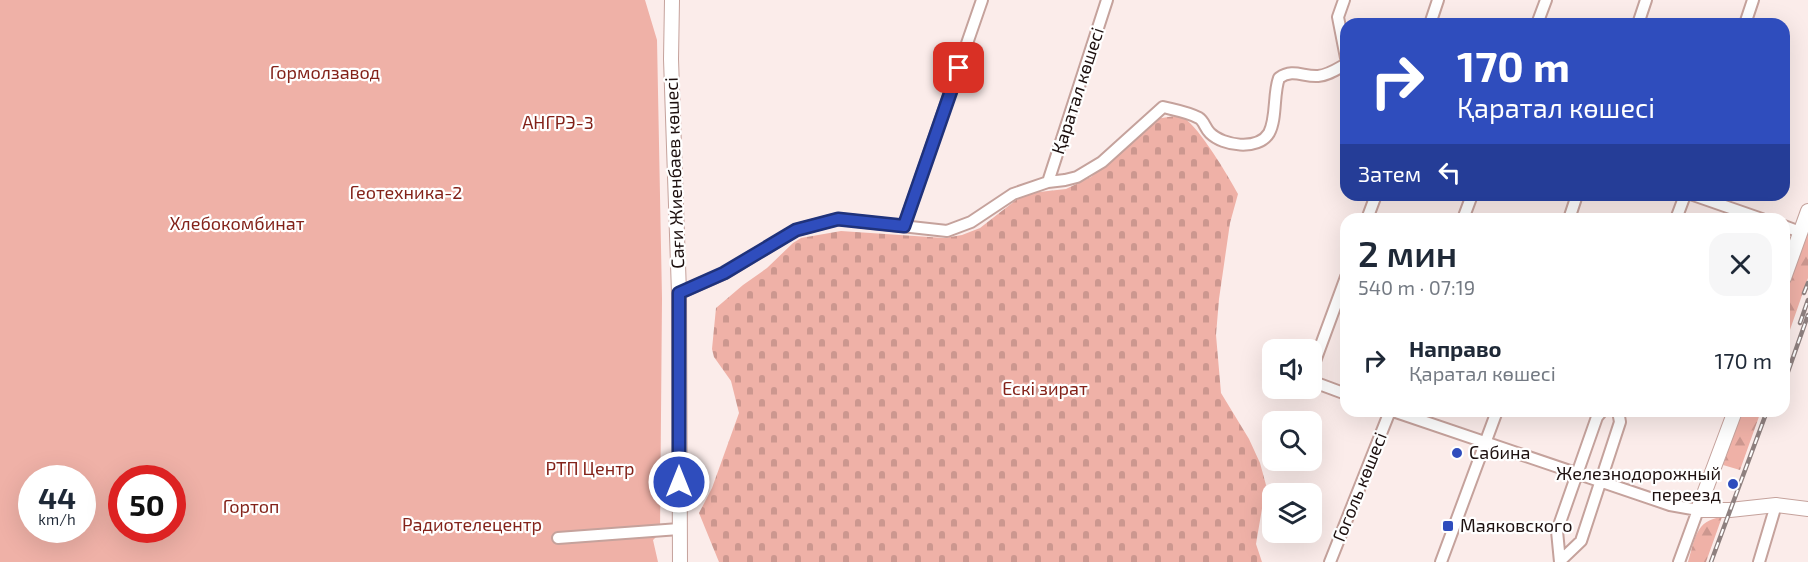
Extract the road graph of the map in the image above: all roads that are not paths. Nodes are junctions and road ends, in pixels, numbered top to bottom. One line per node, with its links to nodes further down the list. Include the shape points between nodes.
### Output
1 (672, 0): 23 (main road, Сағи Жиенбаев көшесі)
2 (982, 0): 19 (street)
3 (1107, 0): 15 (street, Қаратал көшесі)
4 (1344, 0): 13 (street, via 1338,18)
5 (1438, 0): 9 (street)
6 (1546, 0): 10 (street)
7 (1647, 0): 11 (street)
8 (1753, 0): 12 (street)
9 (1432, 18)
10 (1539, 18)
11 (1640, 18)
12 (1747, 18)
13 (1340, 28)
14 (1340, 68): 15 (street, Қаратал көшесі, via 1329,74 1294,72 1279,78 1269,132 1254,144 1220,140 1201,119 1163,107 1102,162 1077,177)
15 (1048, 182): 19 (street, Қаратал көшесі, via 1013,194 971,222 946,231)
16 (1710, 201): 18 (street)
17 (1808, 212): 21 (main road)
18 (1745, 213)
19 (904, 226): 23 (street, Қаратал көшесі, via 838,219 796,230 724,273)
20 (1790, 228): 21 (street)
21 (1800, 232): 22 (main road)
22 (1790, 261)
23 (679, 293): 40 (main road, Сағи Жиенбаев көшесі)
24 (1340, 294): 25 (street)
25 (1322, 342)
26 (1322, 385): 27 (street)
27 (1340, 392)
28 (1389, 417): 43 (street, Гоголь көшесі)
29 (1409, 417): 34 (street)
30 (1495, 417): 34 (street)
31 (1597, 417): 35 (street)
32 (1619, 417): 36 (street)
33 (1733, 417): 39 (main road)
34 (1486, 442): 35 (street); 44 (street)
35 (1576, 475): 36 (street); 45 (street, via 1557,531)
36 (1601, 483): 39 (street); 45 (street, via 1581,541)
37 (1776, 505): 38 (main road); 39 (main road); 47 (street)
38 (1808, 508)
39 (1698, 510): 46 (street)
40 (679, 529): 41 (street); 42 (main road, Сағи Жиенбаев көшесі)
41 (558, 538)
42 (678, 562)
43 (1330, 562)
44 (1441, 562)
45 (1560, 562)
46 (1679, 562)
47 (1759, 562)

